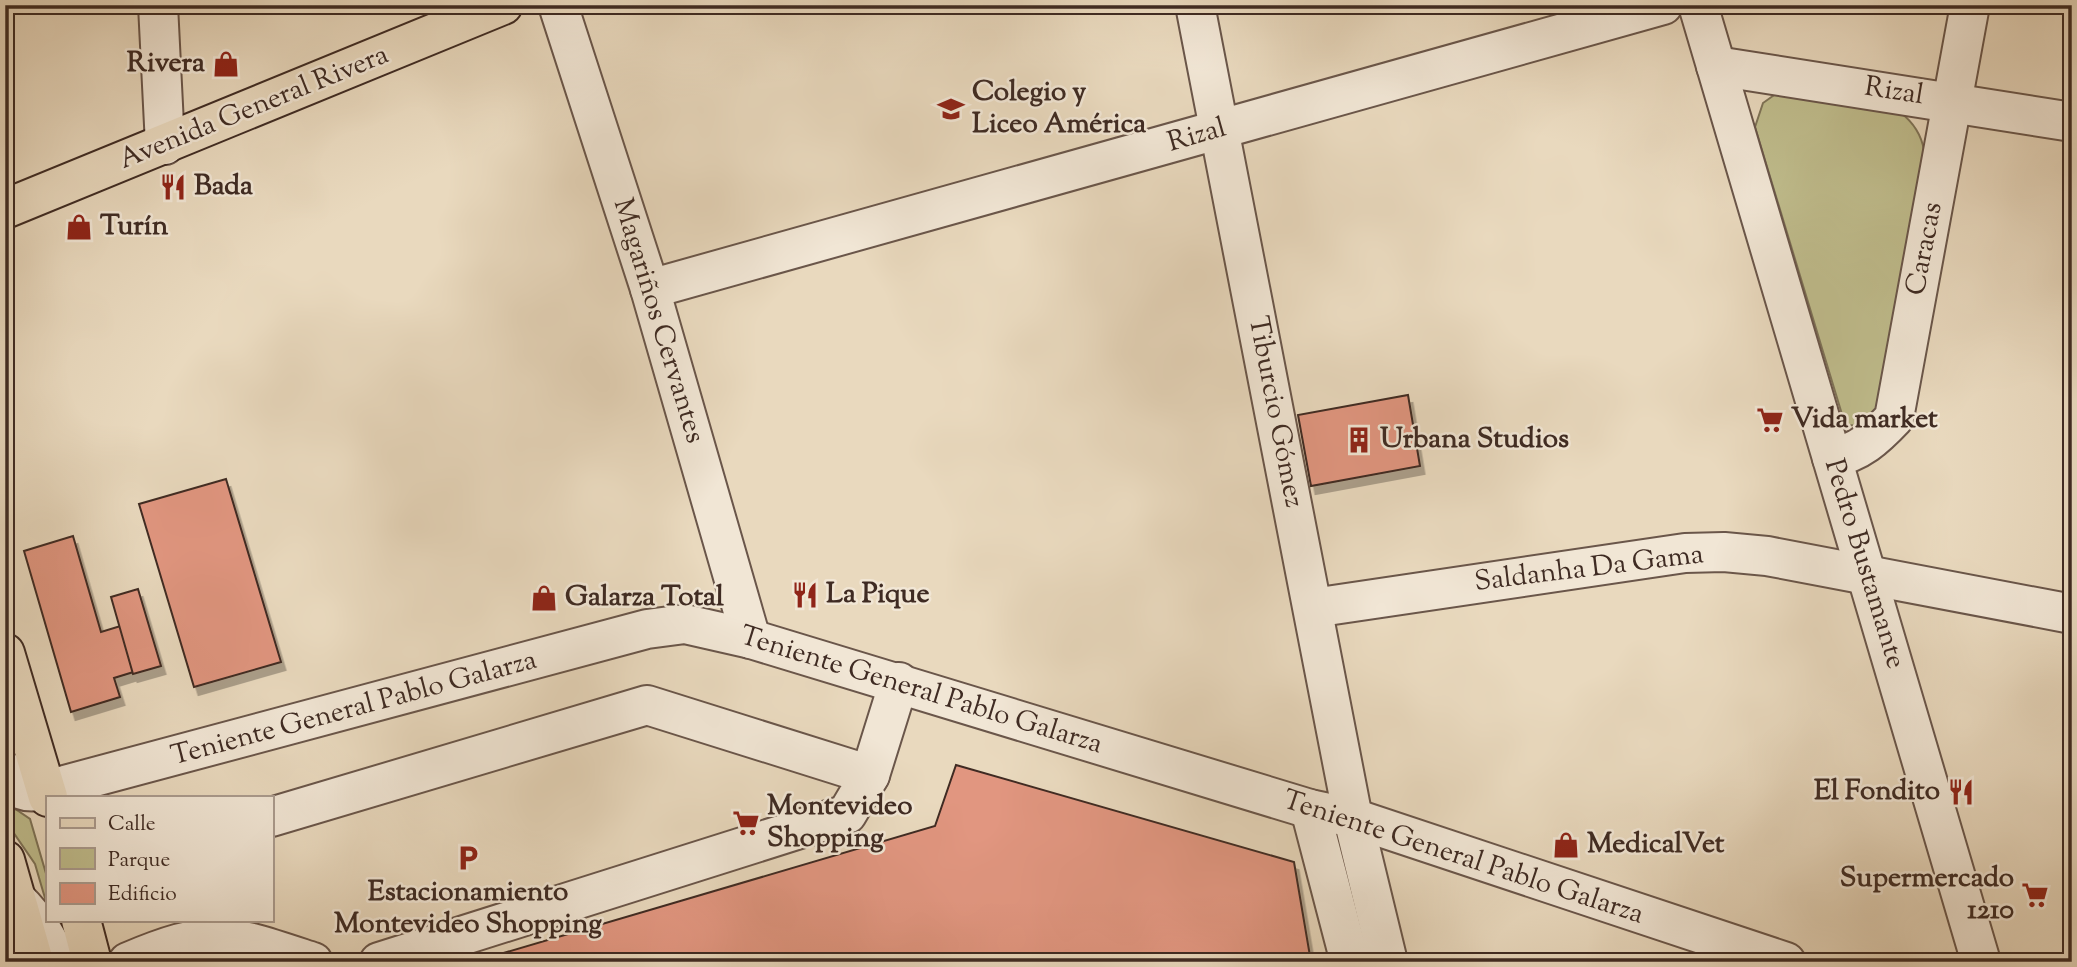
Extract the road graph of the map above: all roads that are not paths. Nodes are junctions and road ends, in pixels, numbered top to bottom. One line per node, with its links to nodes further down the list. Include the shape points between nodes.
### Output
1 (158, 5): 12 (street)
2 (503, 5): 12 (main road, Avenida General Rivera)
3 (558, 5): 14 (street, Magariños Cervantes)
4 (1195, 5): 11 (street, Tiburcio Gómez)
5 (1663, 5): 11 (street, Rizal)
6 (1698, 5): 8 (street, Pedro Bustamante)
7 (1970, 5): 9 (street, Caracas)
8 (1716, 66): 9 (street, Rizal); 15 (street, Pedro Bustamante)
9 (1953, 101): 10 (street, Rizal); 15 (street, Caracas, via 1894,418 1871,442 1851,454)
10 (2072, 122)
11 (1220, 130): 14 (street, Rizal); 17 (street, Tiburcio Gómez)
12 (165, 145): 13 (main road, Avenida General Rivera)
13 (5, 209)
14 (650, 289): 19 (street, Magariños Cervantes)
15 (1832, 458): 16 (street, Pedro Bustamante)
16 (1868, 574): 17 (street, Saldanha Da Gama, via 1767,556 1685,553); 18 (street, Saldanha Da Gama); 42 (street, Pedro Bustamante)
17 (1313, 607): 27 (street, Tiburcio Gómez)
18 (2072, 614)
19 (751, 639): 21 (street, Teniente General Pablo Galarza); 24 (street, Teniente General Pablo Galarza, via 685,624 647,629)
20 (5, 653): 24 (main road)
21 (899, 682): 23 (street); 25 (street, Teniente General Pablo Galarza)
22 (5, 771): 24 (street, via 16,789)
23 (870, 775): 26 (street, via 647,705); 38 (street, via 846,814)
24 (47, 794)
25 (1310, 809): 27 (street, Teniente General Pablo Galarza); 39 (street)
26 (273, 816)
27 (1353, 818): 40 (street, Tiburcio Gómez); 41 (street, Teniente General Pablo Galarza)
28 (5, 860): 29 (main road)
29 (11, 902): 32 (main road); 33 (street, via 46,933)
30 (82, 922): 34 (main road)
31 (181, 931): 35 (street); 36 (street); 37 (street, via 194,937 238,937)
32 (34, 962)
33 (58, 962)
34 (92, 962)
35 (128, 962)
36 (261, 962)
37 (313, 962)
38 (379, 962)
39 (1350, 962)
40 (1388, 962)
41 (1786, 962)
42 (1980, 962)

